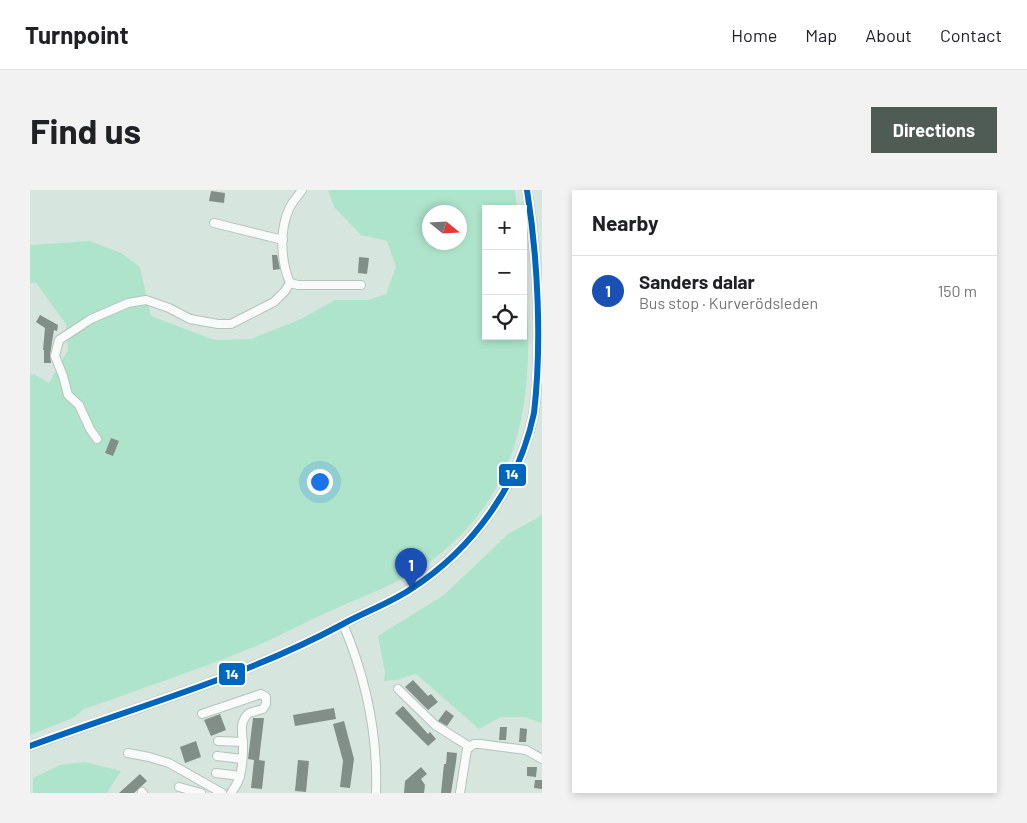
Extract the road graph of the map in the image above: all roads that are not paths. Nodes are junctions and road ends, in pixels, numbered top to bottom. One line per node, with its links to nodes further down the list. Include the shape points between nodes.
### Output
1 (302, 190): 4 (street, via 289,208)
2 (527, 190): 8 (main road, via 535,247 539,355 533,414 516,466 500,499 472,536 450,558 406,592)
3 (214, 223): 4 (street)
4 (283, 240): 5 (street, via 286,275)
5 (290, 283): 6 (street); 7 (street, via 274,302 231,324 190,319 146,300 128,303 91,319 59,340 55,356 68,395 79,405)
6 (361, 285)
7 (97, 439)
8 (343, 624): 13 (main road, via 227,678); 25 (street, via 366,689 374,735)
9 (398, 689): 14 (street, via 435,725)
10 (202, 714): 12 (street, via 265,695 267,700 263,709 244,718)
11 (218, 741): 12 (street)
12 (243, 742): 17 (street)
13 (30, 746)
14 (470, 747): 18 (street, via 480,744 526,750); 26 (street)
15 (128, 753): 22 (street, via 169,763)
16 (217, 756): 17 (street)
17 (242, 759): 20 (street)
18 (542, 759)
19 (216, 773): 20 (street)
20 (240, 776): 24 (street)
21 (179, 787): 23 (street)
22 (219, 792)
23 (201, 793)
24 (231, 793)
25 (376, 793)
26 (460, 793)

